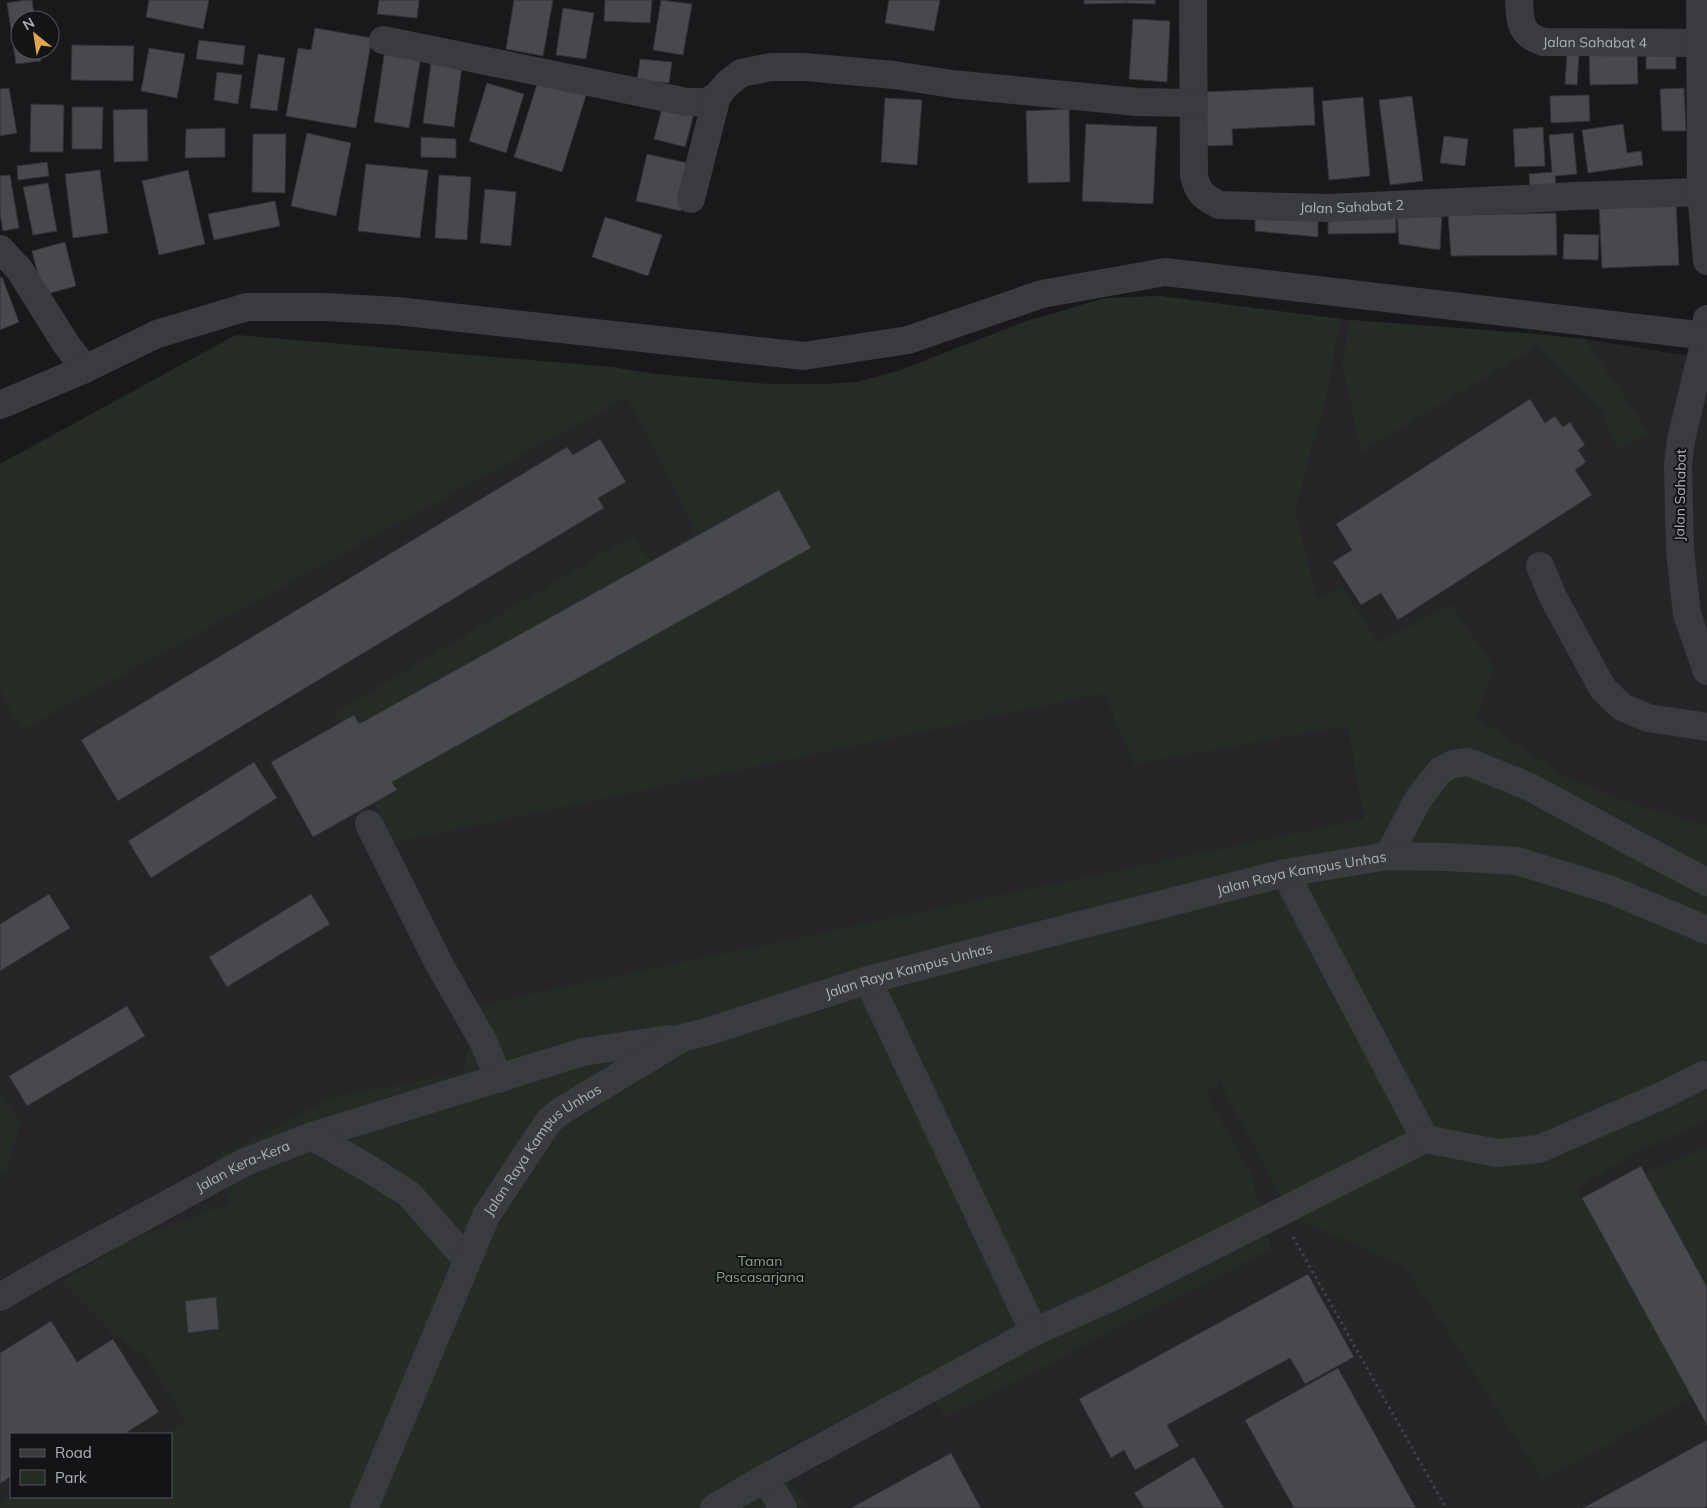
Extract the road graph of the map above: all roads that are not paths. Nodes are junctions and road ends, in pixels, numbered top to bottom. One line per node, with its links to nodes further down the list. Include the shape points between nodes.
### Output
1 (1193, 0): 7 (street, Jalan Sahabat 2)
2 (1519, 0): 5 (street, Jalan Sahabat 4, via 1520,18 1526,32 1543,42)
3 (1700, 0): 5 (street)
4 (383, 40): 6 (street, via 687,102 706,102)
5 (1703, 43): 8 (street)
6 (717, 96): 7 (street, via 741,73 771,67 804,67 1137,102); 9 (street)
7 (1194, 103): 8 (street, Jalan Sahabat 2, via 1194,176 1197,188 1219,205 1328,208)
8 (1701, 192): 10 (street)
9 (691, 199)
10 (1706, 228): 12 (street)
11 (0, 249): 14 (street, via 19,269 66,344)
12 (1707, 261)
13 (1707, 330): 14 (street, via 1165,272 1042,294 908,340 804,356 397,311 247,307 156,334); 17 (street, Jalan Sahabat, via 1678,465 1680,551 1687,614)
14 (86, 369): 15 (street)
15 (0, 405)
16 (1540, 566): 18 (street, via 1603,689 1622,707 1648,718)
17 (1707, 671)
18 (1707, 727)
19 (369, 824): 27 (street)
20 (1388, 856): 21 (street, Jalan Raya Kampus Unhas); 22 (street, via 1419,798 1440,771 1453,764 1468,762 1530,787); 23 (street, Jalan Raya Kampus Unhas, via 1517,861 1611,890)
21 (1285, 873): 24 (street, Jalan Raya Kampus Unhas); 29 (street)
22 (1707, 882)
23 (1707, 930)
24 (868, 980): 25 (street, Jalan Raya Kampus Unhas); 32 (street)
25 (682, 1038): 27 (street, Jalan Kera-Kera, via 583,1052); 30 (street, Jalan Raya Kampus Unhas, via 549,1121 486,1216)
26 (1703, 1075): 29 (street, via 1539,1149 1497,1153)
27 (499, 1079): 28 (street, Jalan Kera-Kera)
28 (312, 1136): 30 (street, via 409,1194); 31 (street, Jalan Kera-Kera, via 245,1162)
29 (1425, 1139): 32 (street, via 1114,1296)
30 (467, 1260): 34 (street, Jalan Raya Kampus Unhas)
31 (0, 1297)
32 (1034, 1332): 33 (street)
33 (765, 1478): 35 (street); 36 (street)
34 (364, 1508)
35 (714, 1508)
36 (783, 1508)

